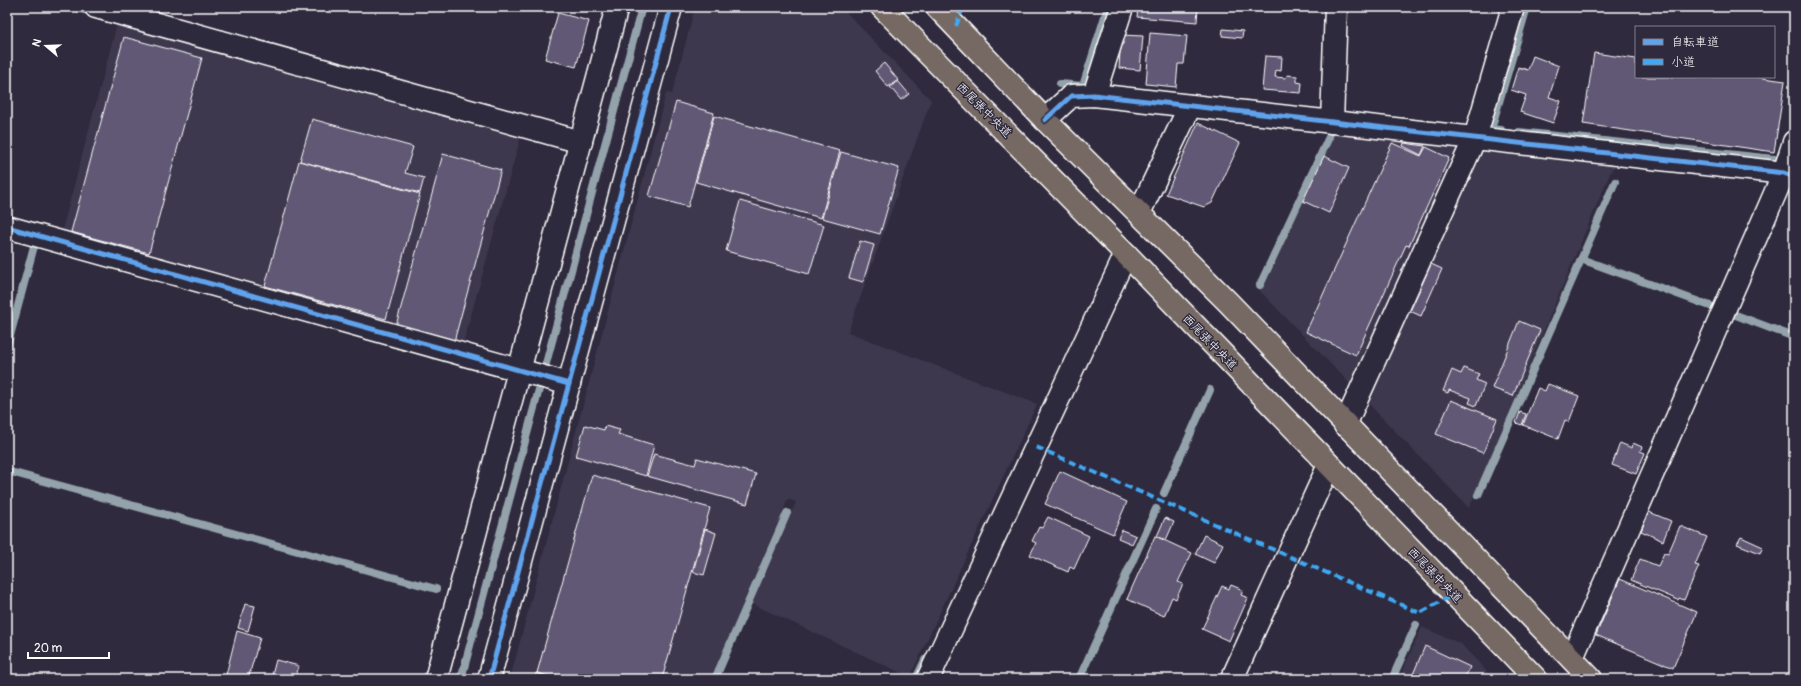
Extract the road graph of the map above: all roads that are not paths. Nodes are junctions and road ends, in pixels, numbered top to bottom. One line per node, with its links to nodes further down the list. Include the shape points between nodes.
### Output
1 (96, 7): 14 (street)
2 (617, 7): 14 (street)
3 (671, 7): 21 (street)
4 (882, 7): 19 (main road, 西尾張中央道)
5 (937, 7): 11 (main road)
6 (1122, 7): 9 (street)
7 (1336, 7): 12 (street)
8 (1513, 7): 13 (street)
9 (1094, 95): 10 (street); 11 (street, via 1071,96)
10 (1190, 106): 12 (street); 17 (street)
11 (1045, 120): 17 (main road)
12 (1332, 122): 13 (street)
13 (1475, 138): 16 (street); 22 (street)
14 (581, 142): 20 (street)
15 (1794, 142): 16 (street)
16 (1789, 175): 24 (street)
17 (1139, 213): 22 (main road, via 1227,301)
18 (7, 227): 20 (street)
19 (1126, 254): 23 (main road, 西尾張中央道); 27 (street)
20 (524, 371): 21 (street); 25 (street)
21 (563, 382): 26 (street)
22 (1344, 425): 24 (main road)
23 (1329, 465): 28 (street); 29 (main road, 西尾張中央道)
24 (1572, 658): 30 (main road)
25 (436, 679)
26 (489, 679)
27 (928, 679)
28 (1232, 679)
29 (1536, 679)
30 (1591, 679)

